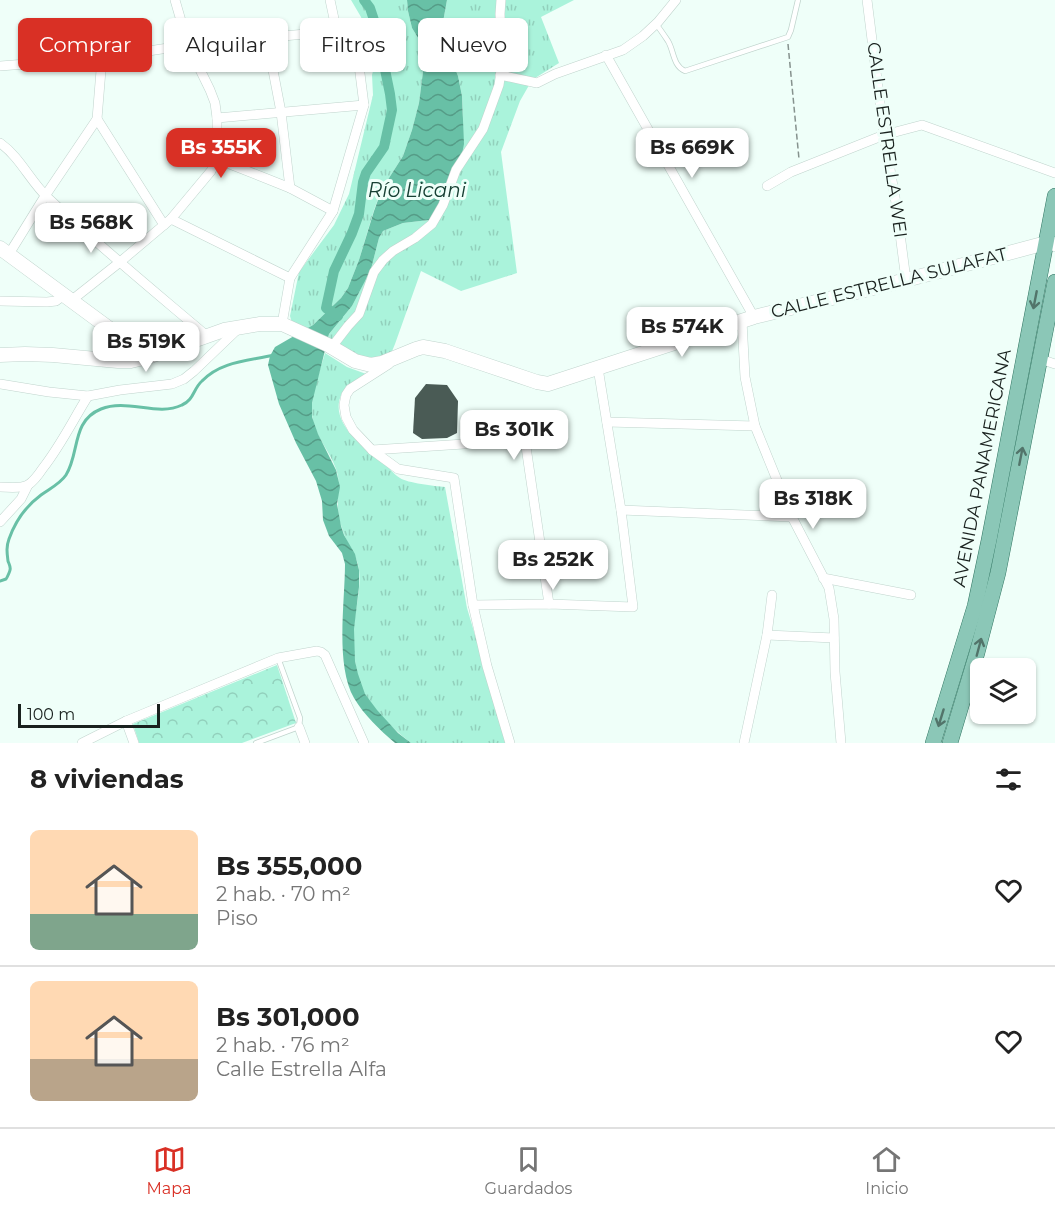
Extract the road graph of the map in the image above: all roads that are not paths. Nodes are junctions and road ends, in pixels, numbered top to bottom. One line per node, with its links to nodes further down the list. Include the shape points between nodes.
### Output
1 (175, 0): 7 (street)
2 (330, 0): 8 (street)
3 (501, 0): 17 (street)
4 (676, 0): 9 (street)
5 (798, 0): 9 (lane, via 788,37 685,71 676,64)
6 (867, 0): 22 (street, CALLE ESTRELLA WEI)
7 (180, 18)
8 (334, 18)
9 (656, 24): 10 (street, via 622,50)
10 (606, 55): 17 (street, via 537,83); 41 (street)
11 (18, 65): 12 (street)
12 (0, 66)
13 (101, 72): 21 (street)
14 (201, 72): 20 (street)
15 (273, 72): 19 (street)
16 (360, 72): 18 (street)
17 (500, 75): 45 (street, via 483,129 456,170 432,224 383,260 359,314)
18 (364, 105): 19 (street); 30 (street)
19 (281, 112): 20 (street); 27 (street)
20 (217, 118): 24 (street)
21 (97, 119): 28 (street); 32 (street)
22 (884, 135): 25 (street, via 922,125); 26 (street); 37 (street, CALLE ESTRELLA WEI)
23 (0, 143): 28 (street)
24 (217, 159): 27 (street); 32 (street)
25 (1055, 172)
26 (767, 186)
27 (290, 188): 30 (street)
28 (45, 196): 34 (street); 35 (street)
29 (1055, 196): 31 (main road, AVENIDA PANAMERICANA)
30 (333, 211): 36 (street)
31 (1053, 215): 33 (main road, AVENIDA PANAMERICANA)
32 (168, 222): 35 (street); 36 (street)
33 (1050, 243): 37 (street, CALLE ESTRELLA SULAFAT); 80 (main road, AVENIDA PANAMERICANA, one-way to 80, via 977,595)
34 (3, 250): 39 (street)
35 (120, 262): 39 (street); 44 (street)
36 (290, 278): 43 (street)
37 (906, 280): 41 (street, CALLE ESTRELLA SULAFAT)
38 (1054, 289): 49 (main road, AVENIDA PANAMERICANA)
39 (68, 297): 40 (street, via 47,302); 47 (street)
40 (0, 301)
41 (748, 319): 51 (street, CALLE ESTRELLA SULAFAT); 55 (street, via 745,377)
42 (242, 326): 43 (street, CALLE ESTRELLA SULAFAT); 44 (street, CALLE ESTRELLA SULAFAT); 53 (street, via 184,379)
43 (287, 326): 45 (street, CALLE ESTRELLA SULAFAT)
44 (207, 336): 47 (street, CALLE ESTRELLA SULAFAT)
45 (329, 347): 48 (street, CALLE ESTRELLA SULAFAT, via 371,365)
46 (0, 355): 47 (street, CALLE ESTRELLA SULAFAT, via 118,361)
47 (148, 357)
48 (398, 357): 51 (street, CALLE ESTRELLA SULAFAT, via 423,347 432,348 548,384); 56 (street, via 346,395 346,417)
49 (1040, 359): 50 (street); 81 (main road, AVENIDA PANAMERICANA, one-way to 49, via 998,573)
50 (1055, 364)
51 (598, 368): 54 (street)
52 (0, 384): 53 (street)
53 (88, 396): 57 (street, via 67,434)
54 (607, 422): 55 (street); 59 (street)
55 (755, 426): 60 (street)
56 (372, 450): 65 (street, via 525,441); 66 (street, via 398,469 453,478)
57 (28, 485): 58 (street); 61 (street)
58 (0, 487)
59 (621, 510): 60 (street); 65 (street, via 633,607)
60 (792, 518): 62 (street)
61 (0, 522)
62 (824, 578): 64 (street); 68 (street, via 829,588)
63 (772, 595): 67 (street)
64 (911, 595)
65 (549, 604): 66 (street)
66 (473, 605): 77 (street)
67 (767, 635): 68 (street); 78 (street)
68 (834, 638): 79 (street)
69 (278, 658): 70 (street); 71 (lane, via 300,718); 76 (street, via 317,651 325,655)
70 (126, 721): 72 (street); 73 (street)
71 (299, 727): 74 (lane); 75 (street)
72 (82, 743)
73 (134, 743)
74 (256, 743)
75 (305, 743)
76 (364, 743)
77 (510, 743)
78 (744, 743)
79 (841, 743)
80 (933, 743)
81 (950, 743)

